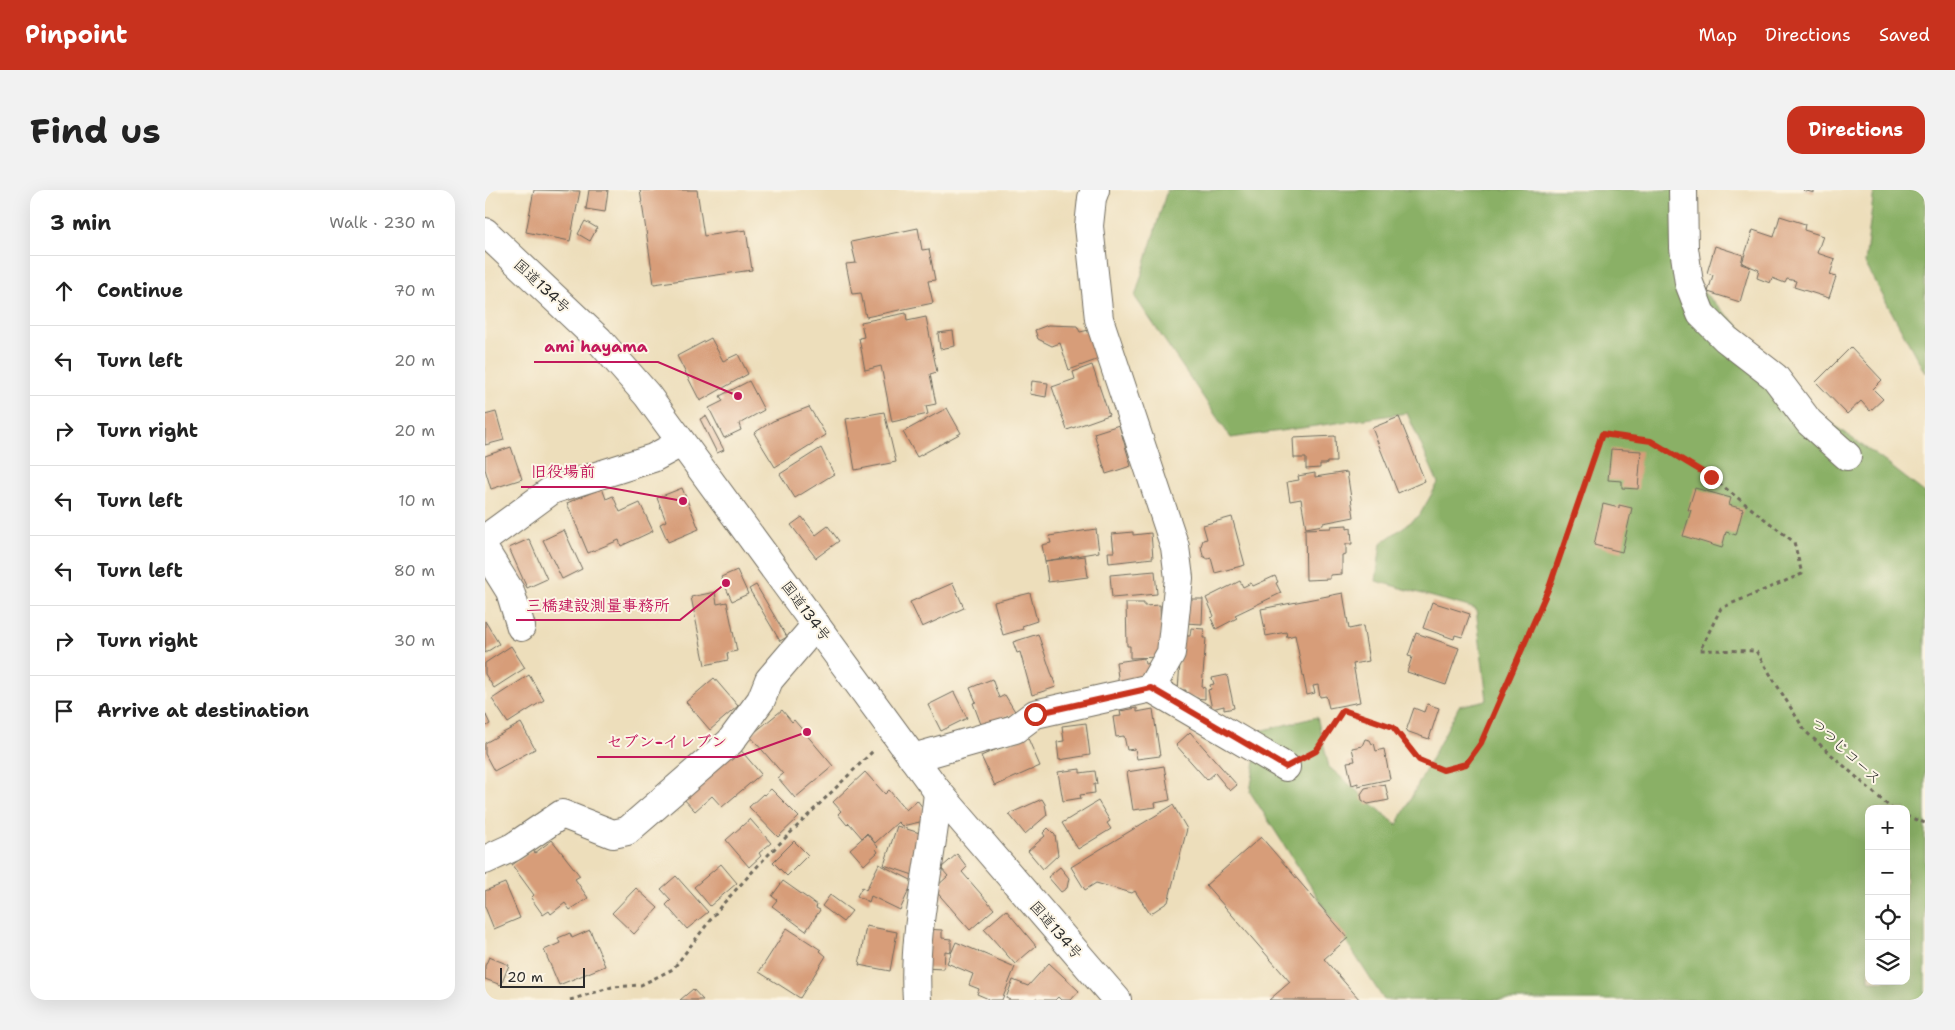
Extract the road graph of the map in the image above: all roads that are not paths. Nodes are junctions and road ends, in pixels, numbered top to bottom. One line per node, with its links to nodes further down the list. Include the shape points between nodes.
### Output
1 (1095, 190): 10 (main road, via 1089,226 1099,318 1175,547 1179,578 1171,653)
2 (1683, 190): 5 (main road, via 1684,248 1689,283 1701,314 1725,339 1775,378 1809,422)
3 (485, 232): 4 (main road, 国道134号, via 599,340 647,396)
4 (681, 443): 6 (main road, via 653,458 552,490); 8 (main road, 国道134号)
5 (1847, 456)
6 (485, 539)
7 (485, 551): 9 (main road, via 510,591)
8 (816, 625): 11 (main road, 国道134号); 14 (main road, via 769,680 761,700 731,742 627,831 613,834 562,814 513,847)
9 (521, 627)
10 (1151, 688): 11 (main road, via 1035,714 1015,729); 12 (main road)
11 (906, 748): 13 (main road, 国道134号)
12 (1286, 767)
13 (938, 792): 15 (main road, via 915,971); 16 (main road, 国道134号)
14 (485, 860)
15 (917, 1000)
16 (1117, 1000)

